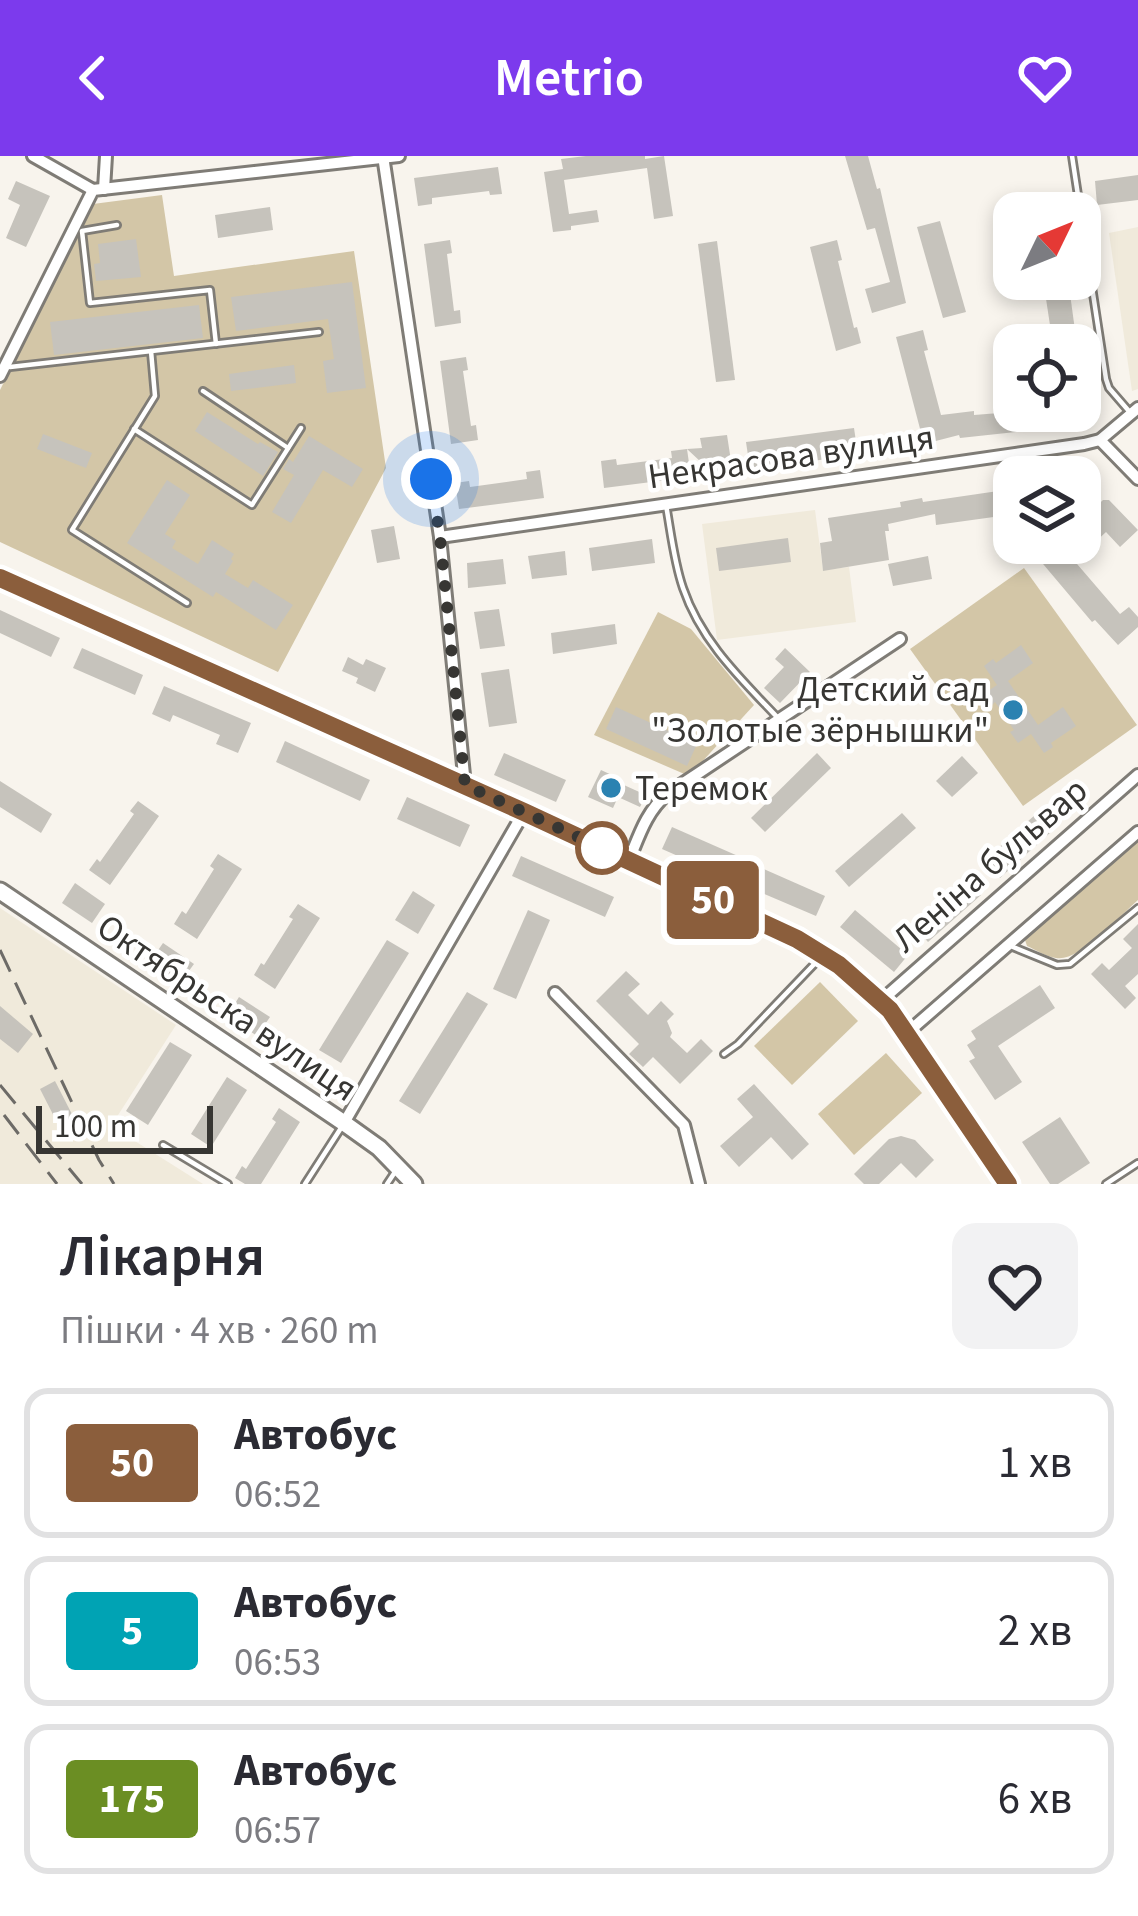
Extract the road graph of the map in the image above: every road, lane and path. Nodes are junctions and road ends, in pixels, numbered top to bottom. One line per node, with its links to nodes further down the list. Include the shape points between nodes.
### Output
1 (33, 156): 6 (street)
2 (106, 156): 6 (street)
3 (399, 156): 5 (street)
4 (1072, 156): 13 (lane, via 1106,380)
5 (383, 157): 6 (street); 20 (street)
6 (98, 190): 11 (street)
7 (117, 225): 9 (lane, via 82,231 90,303 210,290)
8 (319, 332): 9 (lane)
9 (216, 344): 10 (lane)
10 (151, 351): 11 (lane); 15 (lane, via 155,396)
11 (2, 372)
12 (203, 392): 17 (lane)
13 (1135, 411): 16 (street, Некрасова вулиця)
14 (301, 428): 17 (lane)
15 (134, 429): 17 (lane, via 252,505); 22 (lane, via 72,530)
16 (1100, 440): 18 (street); 19 (street, Некрасова вулиця)
17 (288, 448)
18 (1138, 479)
19 (666, 505): 20 (street, Некрасова вулиця); 24 (lane, via 681,584 700,627)
20 (440, 537): 26 (street)
21 (0, 578): 26 (main road)
22 (188, 603)
23 (900, 639): 24 (street)
24 (779, 720): 29 (street, via 655,804)
25 (1138, 775): 35 (street, Леніна бульвар)
26 (465, 785): 27 (main road)
27 (524, 812): 29 (main road); 38 (street)
28 (1138, 832): 32 (street, Леніна бульвар)
29 (629, 860): 33 (main road)
30 (0, 891): 38 (main road, Октябрьска вулиця)
31 (1138, 908): 32 (lane, via 1070,964)
32 (1008, 945): 36 (street, Леніна бульвар)
33 (824, 955): 35 (main road); 37 (lane)
34 (555, 993): 46 (street, via 684,1125)
35 (881, 1000): 36 (main road)
36 (907, 1033): 47 (main road)
37 (724, 1054)
38 (344, 1123): 41 (main road, Октябрьска вулиця); 43 (lane)
39 (163, 1145): 42 (lane)
40 (1138, 1163): 48 (lane)
41 (399, 1167): 44 (lane); 45 (main road, Октябрьска вулиця)
42 (228, 1184)
43 (305, 1184)
44 (387, 1184)
45 (414, 1184)
46 (699, 1184)
47 (1008, 1184)
48 (1106, 1184)

